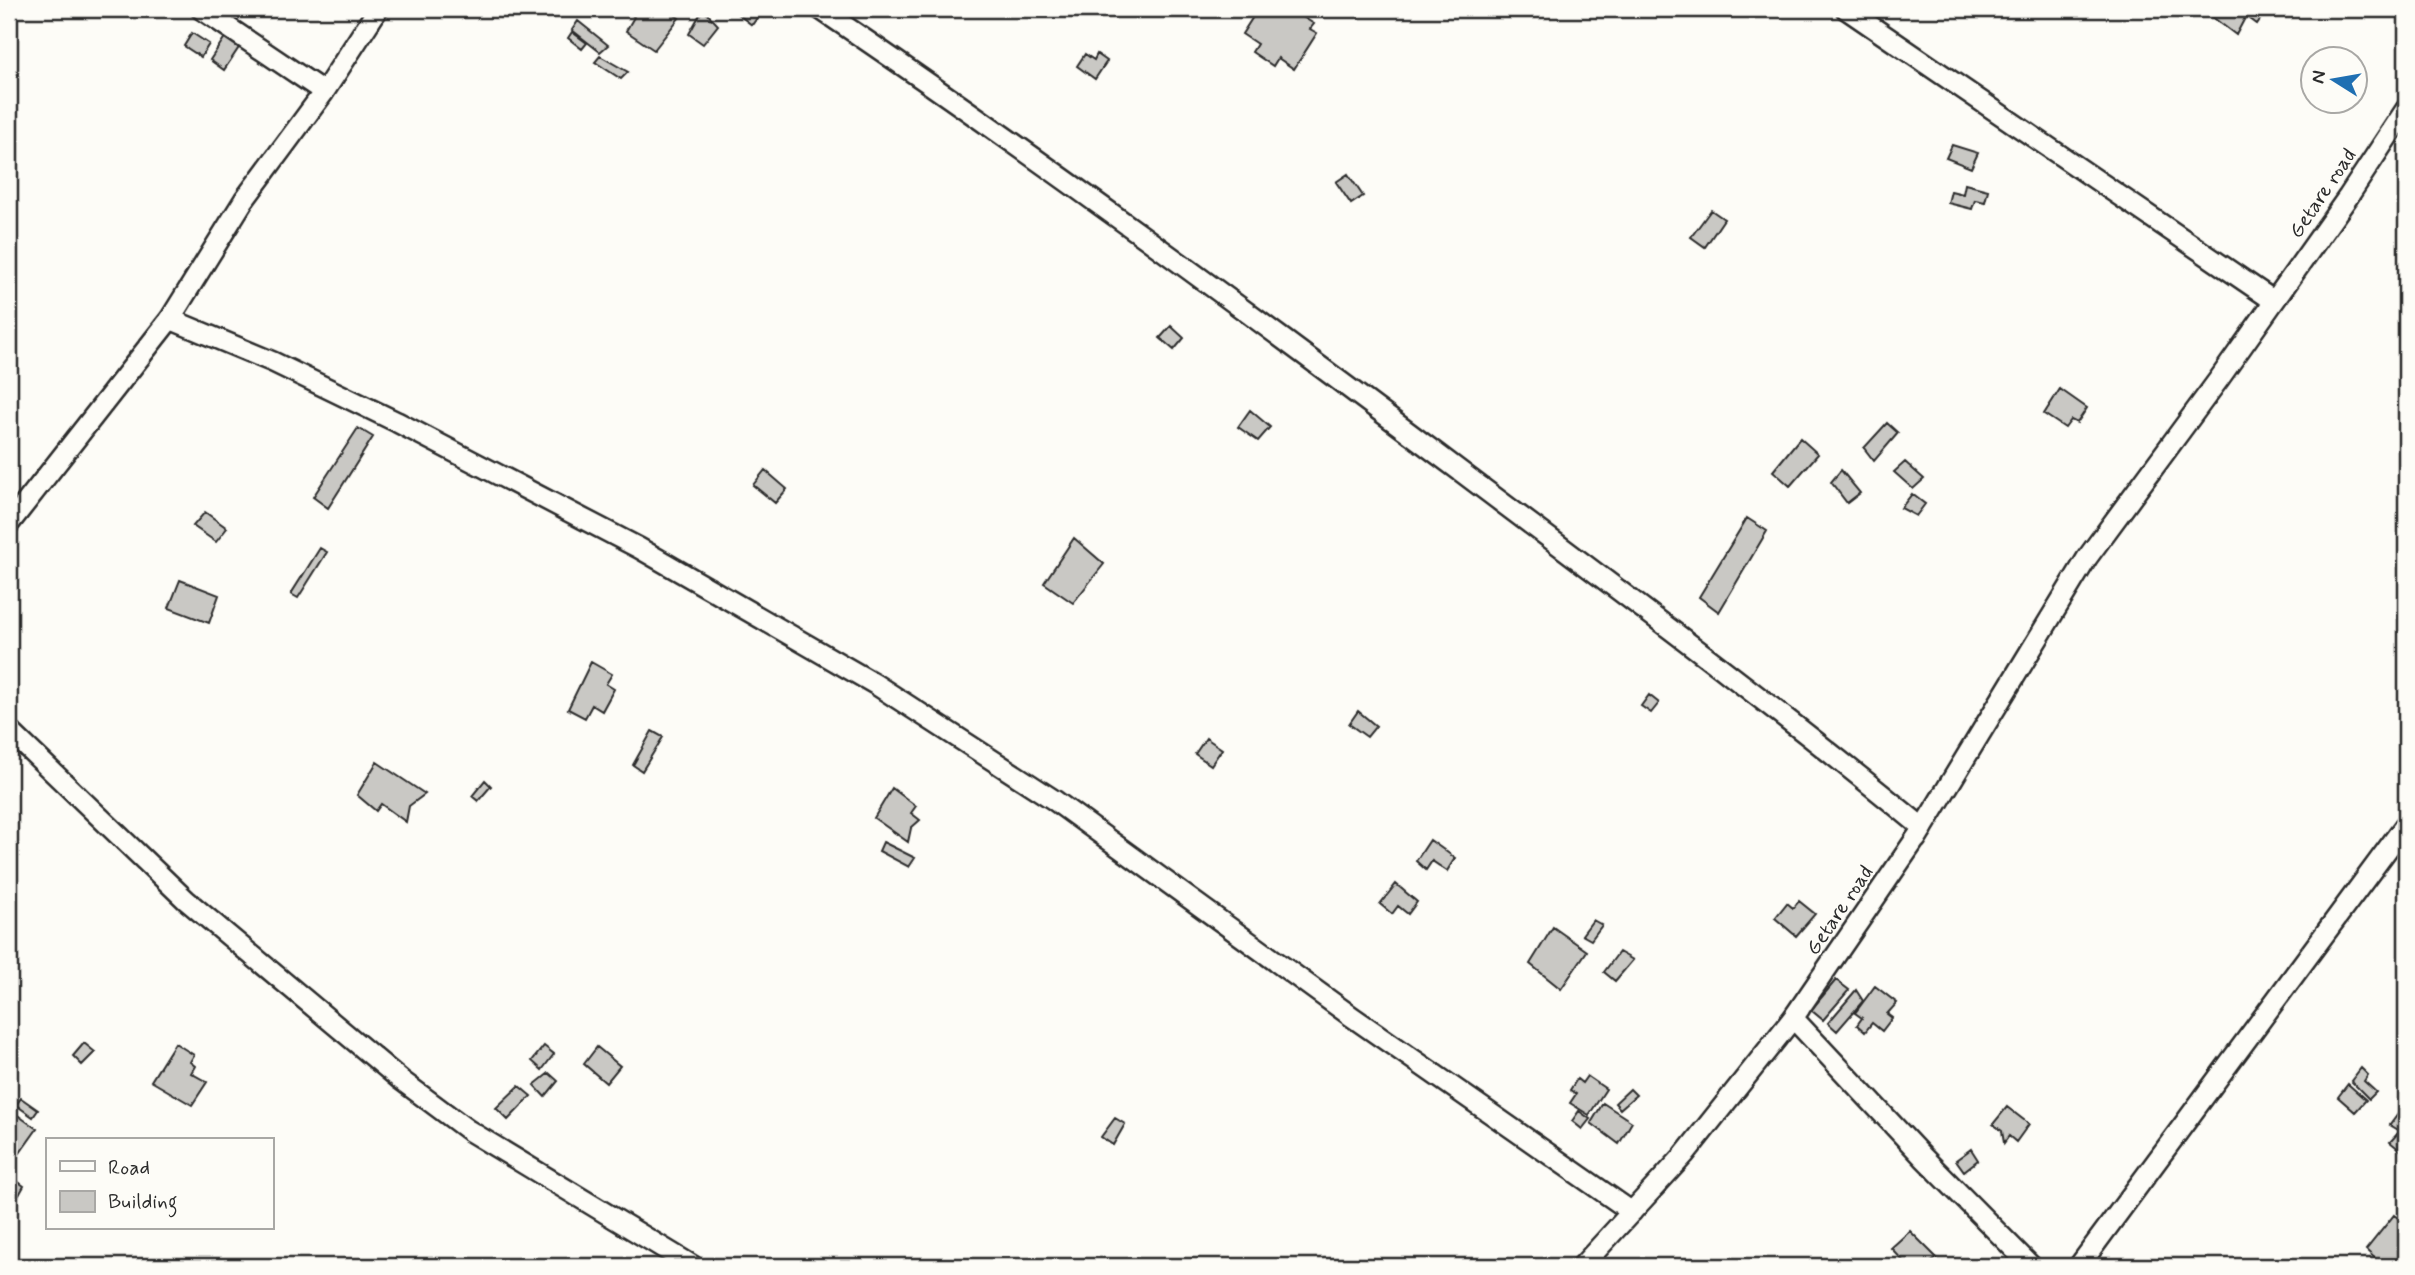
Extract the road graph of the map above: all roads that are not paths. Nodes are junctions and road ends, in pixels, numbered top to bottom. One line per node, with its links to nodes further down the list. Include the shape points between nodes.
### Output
1 (201, 9): 5 (street)
2 (378, 9): 5 (street)
3 (820, 9): 12 (street, via 1118,217 1345,385 1798,725)
4 (1846, 9): 7 (street)
5 (324, 92): 8 (street, via 244,200)
6 (2406, 109): 7 (street, Getare road)
7 (2274, 301): 12 (street, Getare road, via 2087,558)
8 (170, 319): 9 (street); 14 (street, via 397,422 639,548 875,684 1054,800)
9 (9, 524)
10 (9, 730): 16 (street, via 187,900 401,1080 468,1130)
11 (2406, 825): 15 (street)
12 (1923, 828): 13 (street, Getare road)
13 (1793, 1017): 14 (street, Getare road, via 1685,1155); 18 (street)
14 (1632, 1212): 17 (street, Getare road)
15 (2085, 1265)
16 (693, 1266)
17 (1582, 1266)
18 (2032, 1266)

